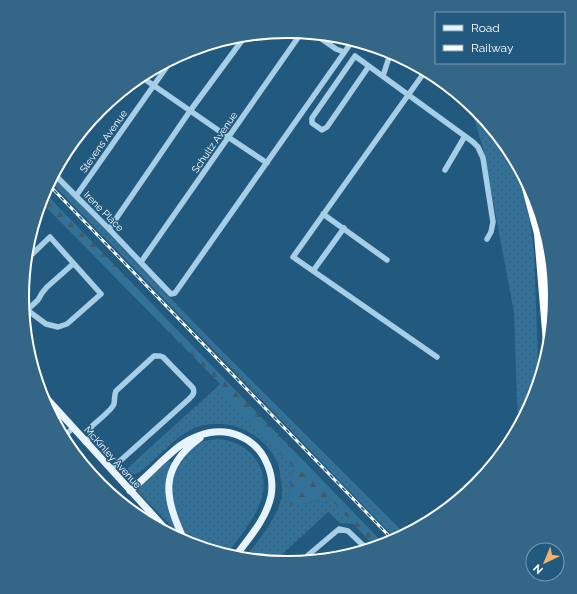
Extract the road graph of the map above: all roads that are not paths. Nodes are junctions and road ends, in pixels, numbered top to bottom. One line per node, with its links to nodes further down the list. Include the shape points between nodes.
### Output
1 (298, 38): 16 (street, Schultz Avenue)
2 (323, 40): 5 (street)
3 (241, 42): 14 (street)
4 (350, 44): 5 (street)
5 (344, 52): 17 (street)
6 (389, 57): 10 (street)
7 (369, 66): 7 (street, via 327,127 322,130 312,123 312,118 355,56); 10 (street)
8 (166, 68): 12 (street, Stevens Avenue)
9 (422, 75): 13 (street)
10 (383, 76): 13 (street)
11 (146, 80): 12 (street)
12 (154, 85): 14 (street); 20 (street, Stevens Avenue)
13 (408, 95): 15 (street); 22 (street)
14 (190, 111): 16 (street); 24 (street)
15 (465, 136): 18 (street); 25 (street, via 478,147 483,158 493,222)
16 (228, 138): 17 (street); 28 (street, Schultz Avenue)
17 (267, 163): 28 (street, Irene Place, via 175,293 168,291)
18 (445, 170)
19 (58, 178): 20 (street, Irene Place)
20 (76, 196): 24 (street, Irene Place)
21 (530, 203): 33 (highway, via 538,234)
22 (323, 214): 23 (street); 30 (street, via 293,257)
23 (344, 228): 27 (street); 30 (street)
24 (109, 229): 28 (street, Irene Place)
25 (487, 239)
26 (33, 254): 29 (street, via 50,237)
27 (387, 260)
28 (141, 262)
29 (74, 264): 31 (street, via 47,287); 32 (street, via 101,294 67,324 58,327 46,324)
30 (313, 271): 34 (street)
31 (30, 306)
32 (30, 313)
33 (546, 331)
34 (436, 357)
35 (53, 406): 36 (main road, McKinley Avenue)
36 (73, 428): 37 (street); 39 (main road, McKinley Avenue)
37 (68, 433)
38 (207, 433): 41 (main road, via 182,444); 43 (main road, via 183,452 170,475 169,500); 45 (main road, via 219,431 250,441 265,458 272,479 271,494 265,512)
39 (86, 442): 40 (main road, McKinley Avenue); 40 (street, via 92,435 91,427 113,406 116,391 154,356 163,357 193,388 193,395 189,399)
40 (111, 469): 41 (main road, McKinley Avenue)
41 (130, 491): 42 (main road, McKinley Avenue)
42 (159, 522)
43 (181, 533)
44 (363, 546): 46 (street, via 348,531 339,529)
45 (238, 552)
46 (307, 556)

